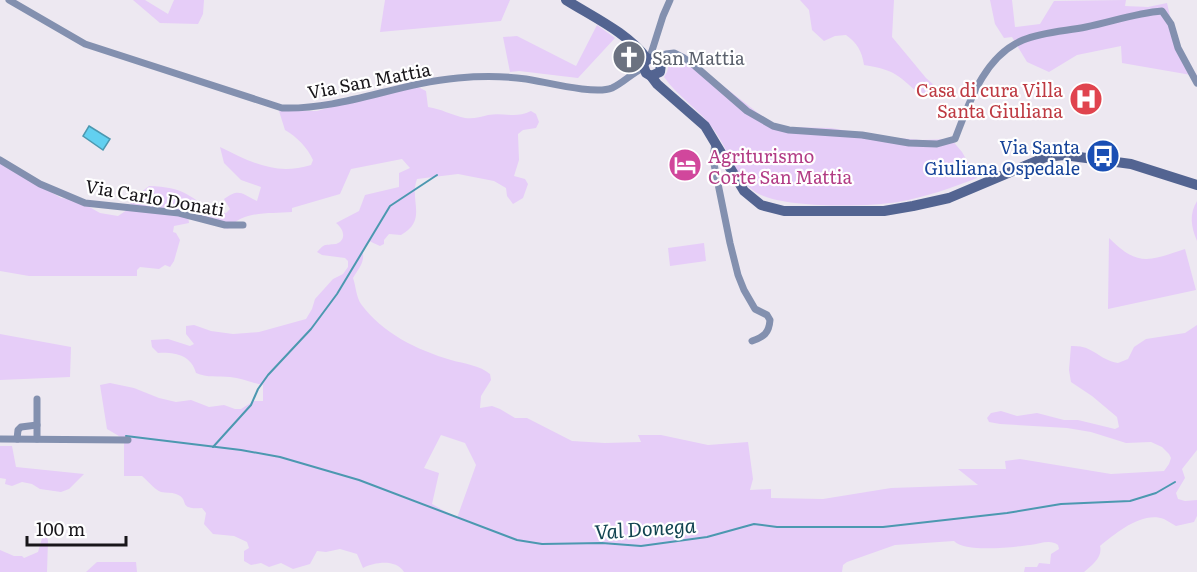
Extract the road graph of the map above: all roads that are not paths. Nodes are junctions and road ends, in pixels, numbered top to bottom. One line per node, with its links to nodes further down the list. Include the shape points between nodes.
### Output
1 (9, 0): 4 (street, Via San Mattia, via 85,44 282,108 307,109 456,78 524,79 581,88 613,88)
2 (566, 0): 4 (street, via 639,48)
3 (670, 0): 4 (street)
4 (650, 64): 5 (street, via 666,54 684,58 747,111 773,126 937,144 955,139 981,79 999,56 1017,44 1162,11); 6 (street, via 657,84 705,126)
5 (1197, 83)
6 (715, 144): 8 (street, via 744,192 761,204 784,211 884,211 913,206 948,198 1046,157 1064,154 1131,164); 10 (street, via 713,159 738,274 755,309 771,320 762,338)
7 (0, 160): 9 (street, Via Carlo Donati, via 40,184 85,203 179,213 225,225)
8 (1197, 185)
9 (243, 225)
10 (752, 341)
11 (38, 399): 12 (street)
12 (37, 425): 14 (street, via 21,427); 15 (street)
13 (0, 439): 14 (street)
14 (17, 439): 15 (street)
15 (37, 439): 16 (street)
16 (128, 440)

